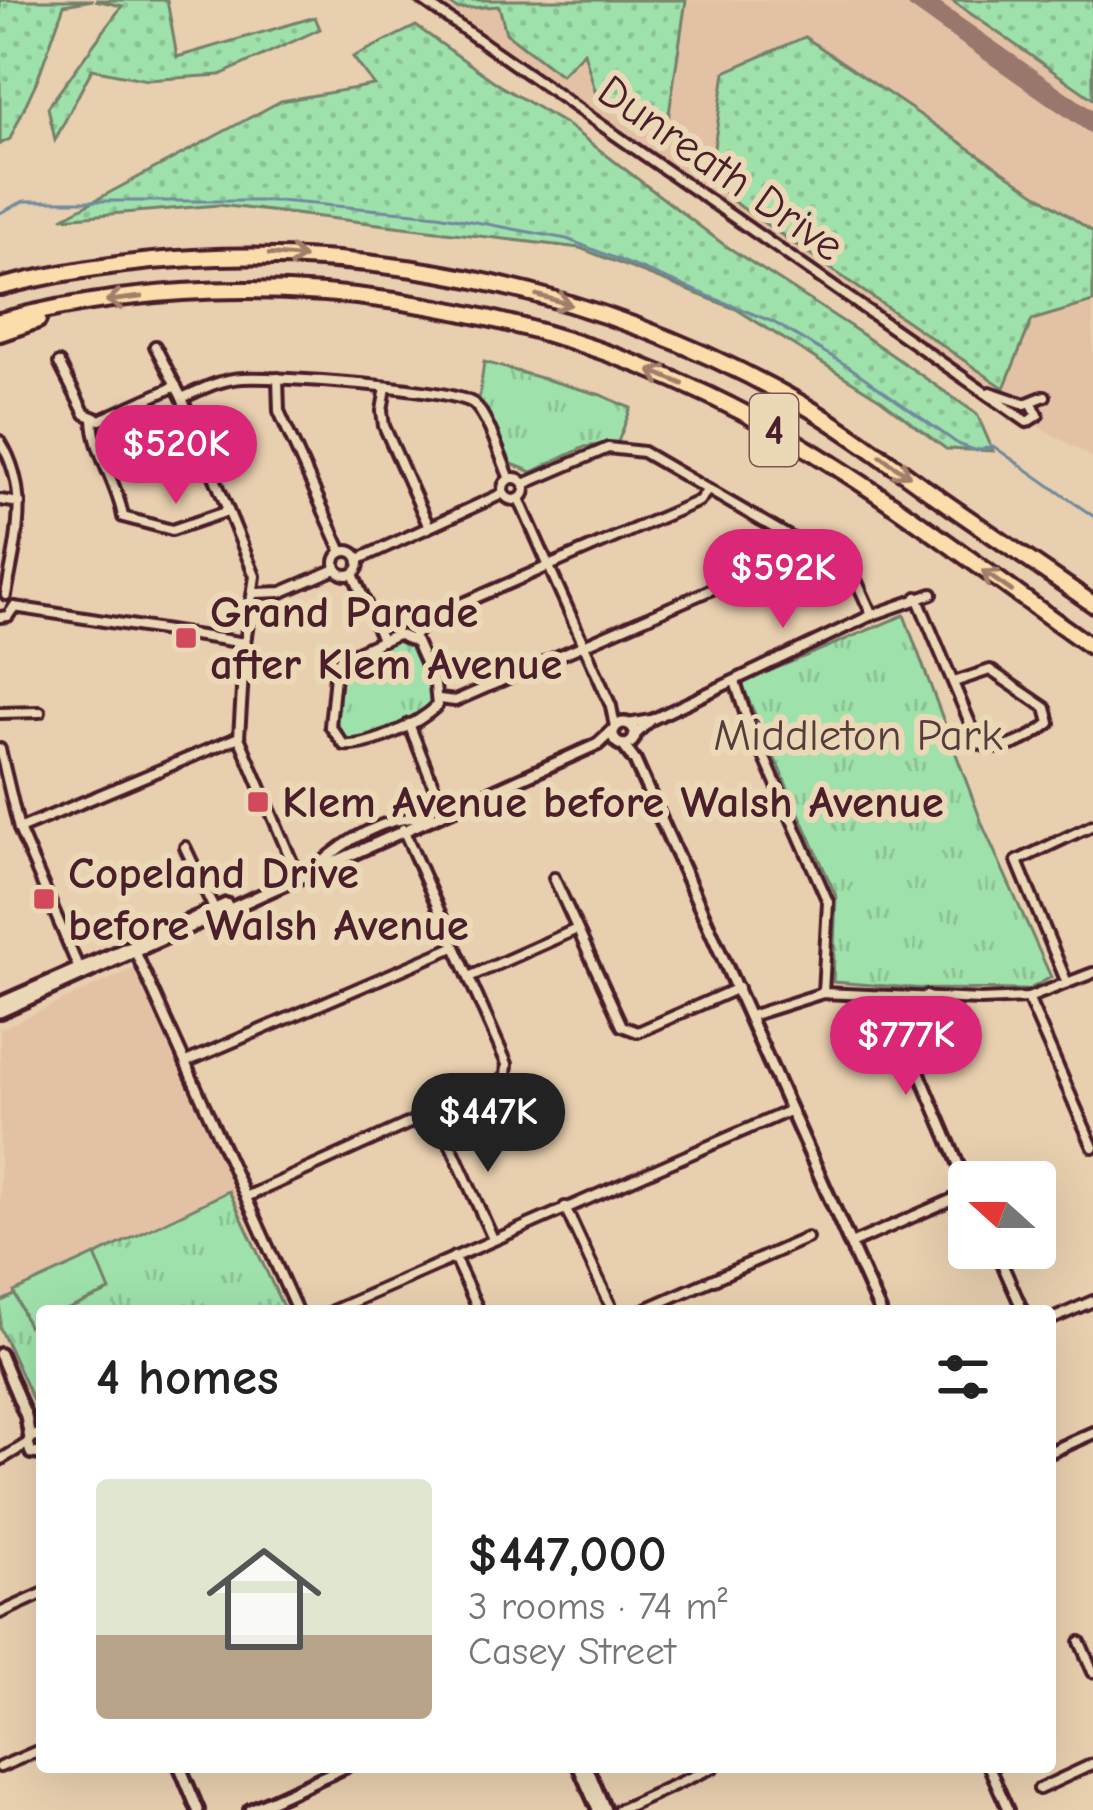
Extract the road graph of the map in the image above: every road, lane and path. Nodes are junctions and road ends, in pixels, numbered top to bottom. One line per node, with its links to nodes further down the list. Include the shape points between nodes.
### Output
1 (422, 0): 11 (street, Dunreath Drive)
2 (0, 285): 36 (highway, 4, one-way to 36, via 124,261 268,254 440,273 565,303 678,344 797,402)
3 (82, 304): 4 (highway, 4); 5 (highway); 44 (highway, 4, one-way to 3, via 808,450 697,390 589,347 505,322 355,296 219,291)
4 (0, 321)
5 (0, 333)
6 (155, 346): 9 (street)
7 (59, 363): 15 (street)
8 (278, 378): 10 (street); 13 (street, via 240,377); 27 (street, via 279,411)
9 (176, 386): 13 (street); 15 (street)
10 (386, 387): 17 (street, via 473,403); 25 (street, via 384,426)
11 (983, 390): 14 (street, Dunreath Drive); 14 (street, Dunreath Drive, via 1027,422 1038,415)
12 (1045, 396): 14 (street)
13 (182, 398): 24 (street)
14 (1032, 404)
15 (93, 419): 24 (street, via 123,518 172,530)
16 (0, 441): 23 (street)
17 (510, 479): 18 (street); 20 (street)
18 (524, 484): 19 (street, via 608,448 643,452); 21 (street)
19 (708, 490): 26 (street); 29 (street, via 699,501)
20 (504, 493): 21 (street); 25 (street)
21 (519, 499): 29 (street)
22 (0, 500): 23 (street)
23 (20, 503): 33 (street)
24 (228, 511): 32 (street)
25 (429, 527): 28 (street)
26 (797, 541): 38 (street, via 850,574); 43 (street, via 779,560)
27 (342, 552): 28 (street); 30 (street)
28 (359, 560): 31 (street)
29 (550, 565): 40 (street, via 431,617); 43 (street)
30 (336, 569): 31 (street); 32 (street, via 282,592)
31 (353, 574): 41 (street)
32 (256, 592): 42 (street)
33 (3, 594): 37 (street)
34 (932, 594): 35 (street)
35 (917, 597): 38 (street); 46 (street)
36 (1093, 604)
37 (14, 607): 39 (street); 42 (street)
38 (872, 615): 45 (street)
39 (0, 620)
40 (412, 638): 41 (street); 48 (street)
41 (382, 640): 53 (street, via 335,665 330,726 349,746)
42 (245, 643): 55 (street)
43 (584, 644): 48 (street, via 455,701); 54 (street)
44 (1093, 648)
45 (735, 681): 47 (street); 51 (street)
46 (954, 682): 46 (street, via 987,749 1050,723 1046,708 990,670)
47 (724, 687): 51 (street); 52 (street)
48 (439, 699): 53 (street, via 433,712)
49 (40, 712): 50 (street)
50 (0, 713)
51 (745, 713): 77 (street, via 828,902)
52 (651, 720): 54 (street); 56 (street)
53 (408, 724): 59 (street)
54 (620, 726): 56 (street); 56 (street); 57 (street)
55 (239, 737): 62 (street); 66 (street)
56 (627, 741): 57 (street); 76 (street)
57 (598, 744): 59 (street)
58 (0, 749): 62 (street)
59 (444, 812): 60 (street)
60 (429, 818): 63 (street); 65 (street, via 404,817 340,846)
61 (1093, 825): 75 (street, via 1018,861)
62 (19, 829): 72 (street)
63 (403, 829): 65 (street); 70 (street)
64 (185, 848): 68 (street)
65 (316, 868): 66 (street)
66 (298, 876): 68 (street)
67 (554, 878): 69 (street)
68 (216, 912): 71 (street)
69 (577, 929): 74 (street); 76 (street, via 628,1031)
70 (454, 947): 74 (street); 82 (street)
71 (134, 949): 72 (street); 82 (street)
72 (81, 972): 80 (street)
73 (1093, 973): 75 (street)
74 (469, 977): 87 (street, via 507,1064 500,1082)
75 (1067, 983): 79 (street)
76 (738, 988): 81 (street)
77 (824, 993): 78 (street); 81 (street)
78 (926, 996): 79 (street); 86 (street, via 918,1069)
79 (1028, 998): 85 (street)
80 (0, 1007)
81 (750, 1016): 83 (street)
82 (186, 1062): 87 (street)
83 (791, 1110): 89 (street); 92 (street)
84 (444, 1130): 91 (street)
85 (1093, 1147)
86 (957, 1161)
87 (246, 1197): 96 (street)
88 (948, 1200): 92 (street)
89 (565, 1207): 91 (street); 99 (street)
90 (807, 1238): 100 (street)
91 (493, 1239): 93 (street)
92 (851, 1244): 101 (street)
93 (454, 1256): 97 (street); 98 (street)
94 (1004, 1269): 102 (street)
95 (1093, 1300): 103 (street)
96 (294, 1305)
97 (345, 1305)
98 (476, 1305)
99 (610, 1305)
100 (655, 1305)
101 (877, 1305)
102 (1020, 1305)
103 (1056, 1316)
104 (0, 1354): 106 (street)
105 (1093, 1433): 107 (street)
106 (36, 1447): 108 (street)
107 (1056, 1449)
108 (3, 1459)
109 (36, 1597): 110 (street)
110 (0, 1613)
111 (1080, 1642): 112 (street)
112 (1093, 1672)
113 (36, 1752): 115 (street)
114 (1093, 1764): 121 (street)
115 (0, 1767)
116 (183, 1773): 123 (street)
117 (329, 1773): 124 (street)
118 (586, 1773): 125 (street)
119 (701, 1773): 126 (street)
120 (992, 1773): 122 (street)
121 (1040, 1789)
122 (1006, 1807): 127 (street)
123 (198, 1810)
124 (250, 1810)
125 (602, 1810)
126 (619, 1810)
127 (992, 1810)

